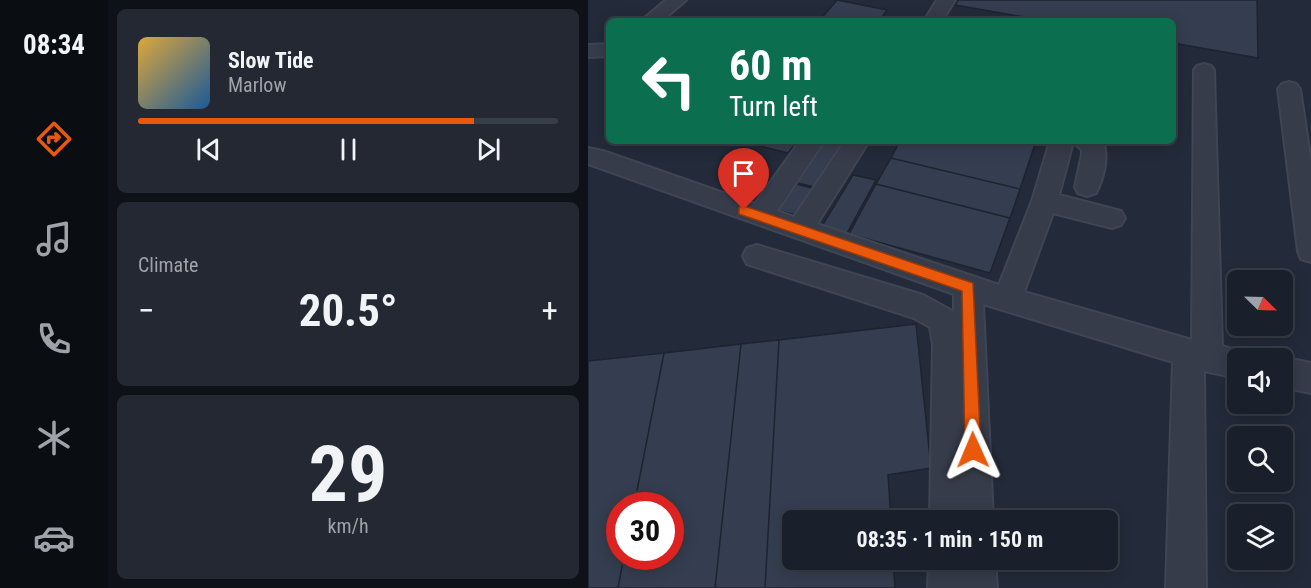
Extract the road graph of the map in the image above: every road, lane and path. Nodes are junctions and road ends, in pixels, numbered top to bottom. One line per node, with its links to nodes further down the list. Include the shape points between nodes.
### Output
1 (677, 0): 3 (street)
2 (946, 0): 4 (street)
3 (654, 18)
4 (935, 18)
5 (606, 50): 6 (street)
6 (588, 51)
7 (1204, 70): 23 (street)
8 (1289, 89): 19 (street)
9 (810, 144): 16 (street)
10 (855, 144): 18 (street)
11 (1061, 144): 15 (street)
12 (1089, 144): 14 (street, via 1094,154)
13 (604, 152): 16 (street)
14 (1087, 187)
15 (1045, 201): 17 (street); 22 (street)
16 (760, 216): 18 (street)
17 (1112, 218)
18 (801, 228): 21 (street)
19 (1311, 251)
20 (757, 256): 27 (street, via 923,308 943,320 948,345)
21 (968, 287): 22 (street); 28 (street)
22 (1007, 300): 23 (street)
23 (1198, 356): 24 (street); 33 (street)
24 (1227, 362)
25 (1293, 374): 26 (street)
26 (1311, 378)
27 (948, 510)
28 (975, 510)
29 (948, 570): 31 (street)
30 (976, 570): 32 (street)
31 (948, 588)
32 (977, 588)
33 (1186, 588)

